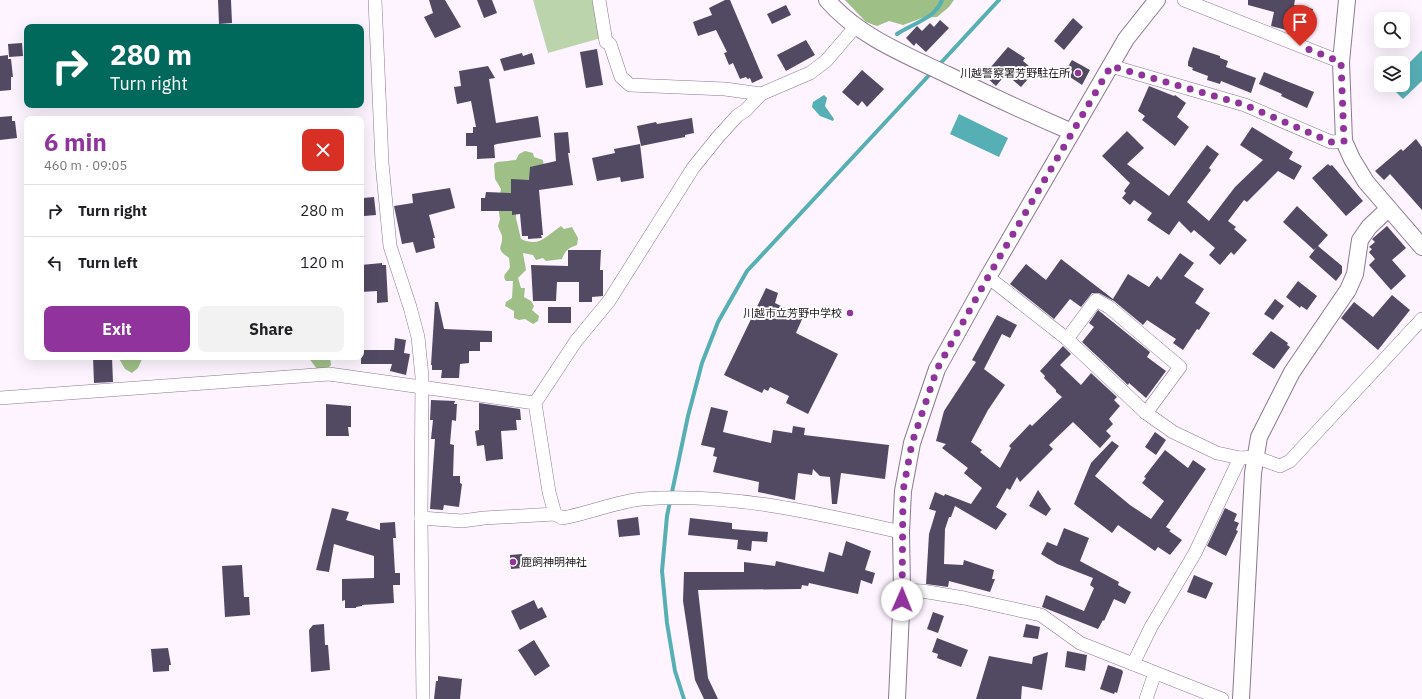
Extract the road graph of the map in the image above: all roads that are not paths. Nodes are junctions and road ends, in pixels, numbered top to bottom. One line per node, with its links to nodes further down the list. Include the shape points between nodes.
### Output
1 (375, 0): 18 (street, via 382,163 390,246 418,337)
2 (598, 0): 10 (street, via 606,42 610,44 621,77 630,85 725,89)
3 (827, 0): 7 (street)
4 (1157, 0): 9 (street, via 1126,39)
5 (1184, 0): 8 (street)
6 (1347, 0): 8 (street)
7 (856, 26): 10 (street, via 826,61 810,73); 11 (street, via 922,63)
8 (1341, 62): 12 (street)
9 (1111, 66): 11 (street); 12 (street, via 1245,105 1331,142)
10 (761, 94): 20 (street, via 737,116 694,168 609,301 576,341)
11 (1072, 132): 15 (street)
12 (1344, 141): 13 (street, via 1362,177)
13 (1388, 209): 14 (street); 22 (street, via 1369,227 1360,240 1355,274 1348,290 1292,372)
14 (1422, 247)
15 (988, 277): 17 (street); 25 (street, via 937,369 923,406 912,443 903,491)
16 (1422, 319): 22 (street, via 1290,461 1280,466)
17 (1067, 339): 21 (street); 21 (street, via 1096,300 1180,367)
18 (422, 388): 19 (street, via 329,374); 20 (street); 24 (street)
19 (0, 398)
20 (535, 403): 23 (street, via 549,492)
21 (1146, 413): 22 (street, via 1173,432 1217,453)
22 (1248, 458): 27 (street); 33 (street)
23 (555, 514): 24 (street, via 462,521); 25 (street, via 562,518 640,499 718,498 822,515)
24 (421, 518): 29 (street)
25 (901, 532): 26 (street)
26 (902, 590): 27 (street, via 964,598 1041,615 1080,643); 30 (street)
27 (1133, 664): 28 (street)
28 (1155, 673): 31 (street); 32 (street)
29 (423, 699)
30 (896, 699)
31 (1146, 699)
32 (1222, 699)
33 (1241, 699)

